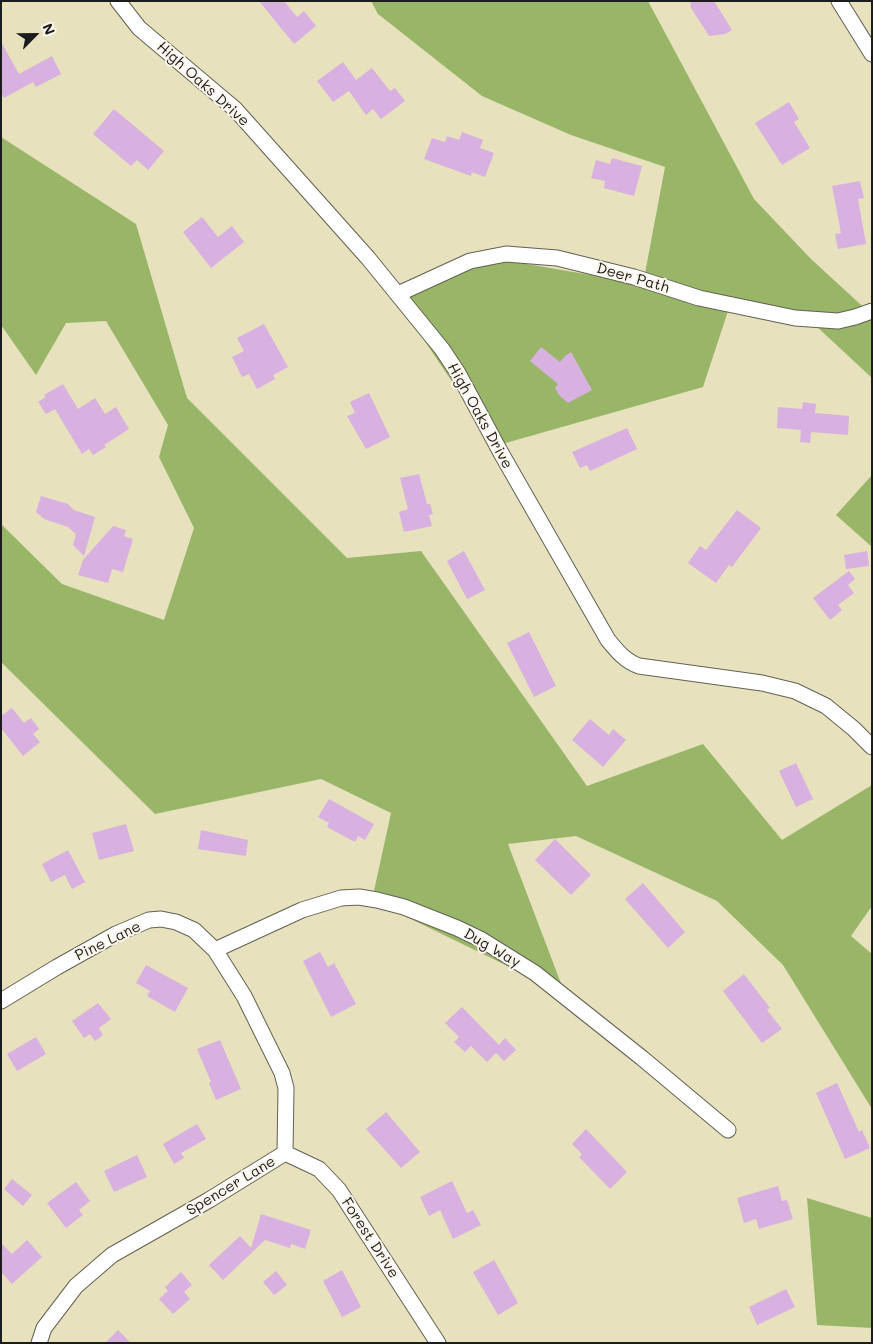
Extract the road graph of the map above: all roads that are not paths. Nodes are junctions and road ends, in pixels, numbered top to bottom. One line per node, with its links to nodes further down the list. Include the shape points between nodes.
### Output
1 (118, 1): 4 (street, High Oaks Drive, via 139,28 235,109)
2 (839, 1): 3 (street)
3 (872, 54)
4 (398, 294): 5 (street, Deer Path, via 470,261 506,254 557,258 700,298 795,318 838,321); 6 (street, High Oaks Drive, via 458,373 618,653 639,666 762,683 795,691 826,706)
5 (872, 311)
6 (872, 748)
7 (215, 950): 8 (street, Pine Lane, via 194,930 176,922 149,920 57,966); 9 (street, Dug Way, via 324,902 359,897 404,907 482,940 535,973); 10 (street, Spencer Lane, via 244,996 282,1073 286,1088)
8 (1, 1001)
9 (728, 1130)
10 (285, 1153): 11 (street, Spencer Lane, via 112,1255 76,1286 44,1328); 12 (street, Forest Drive, via 319,1169 339,1190)
11 (39, 1343)
12 (438, 1343)

